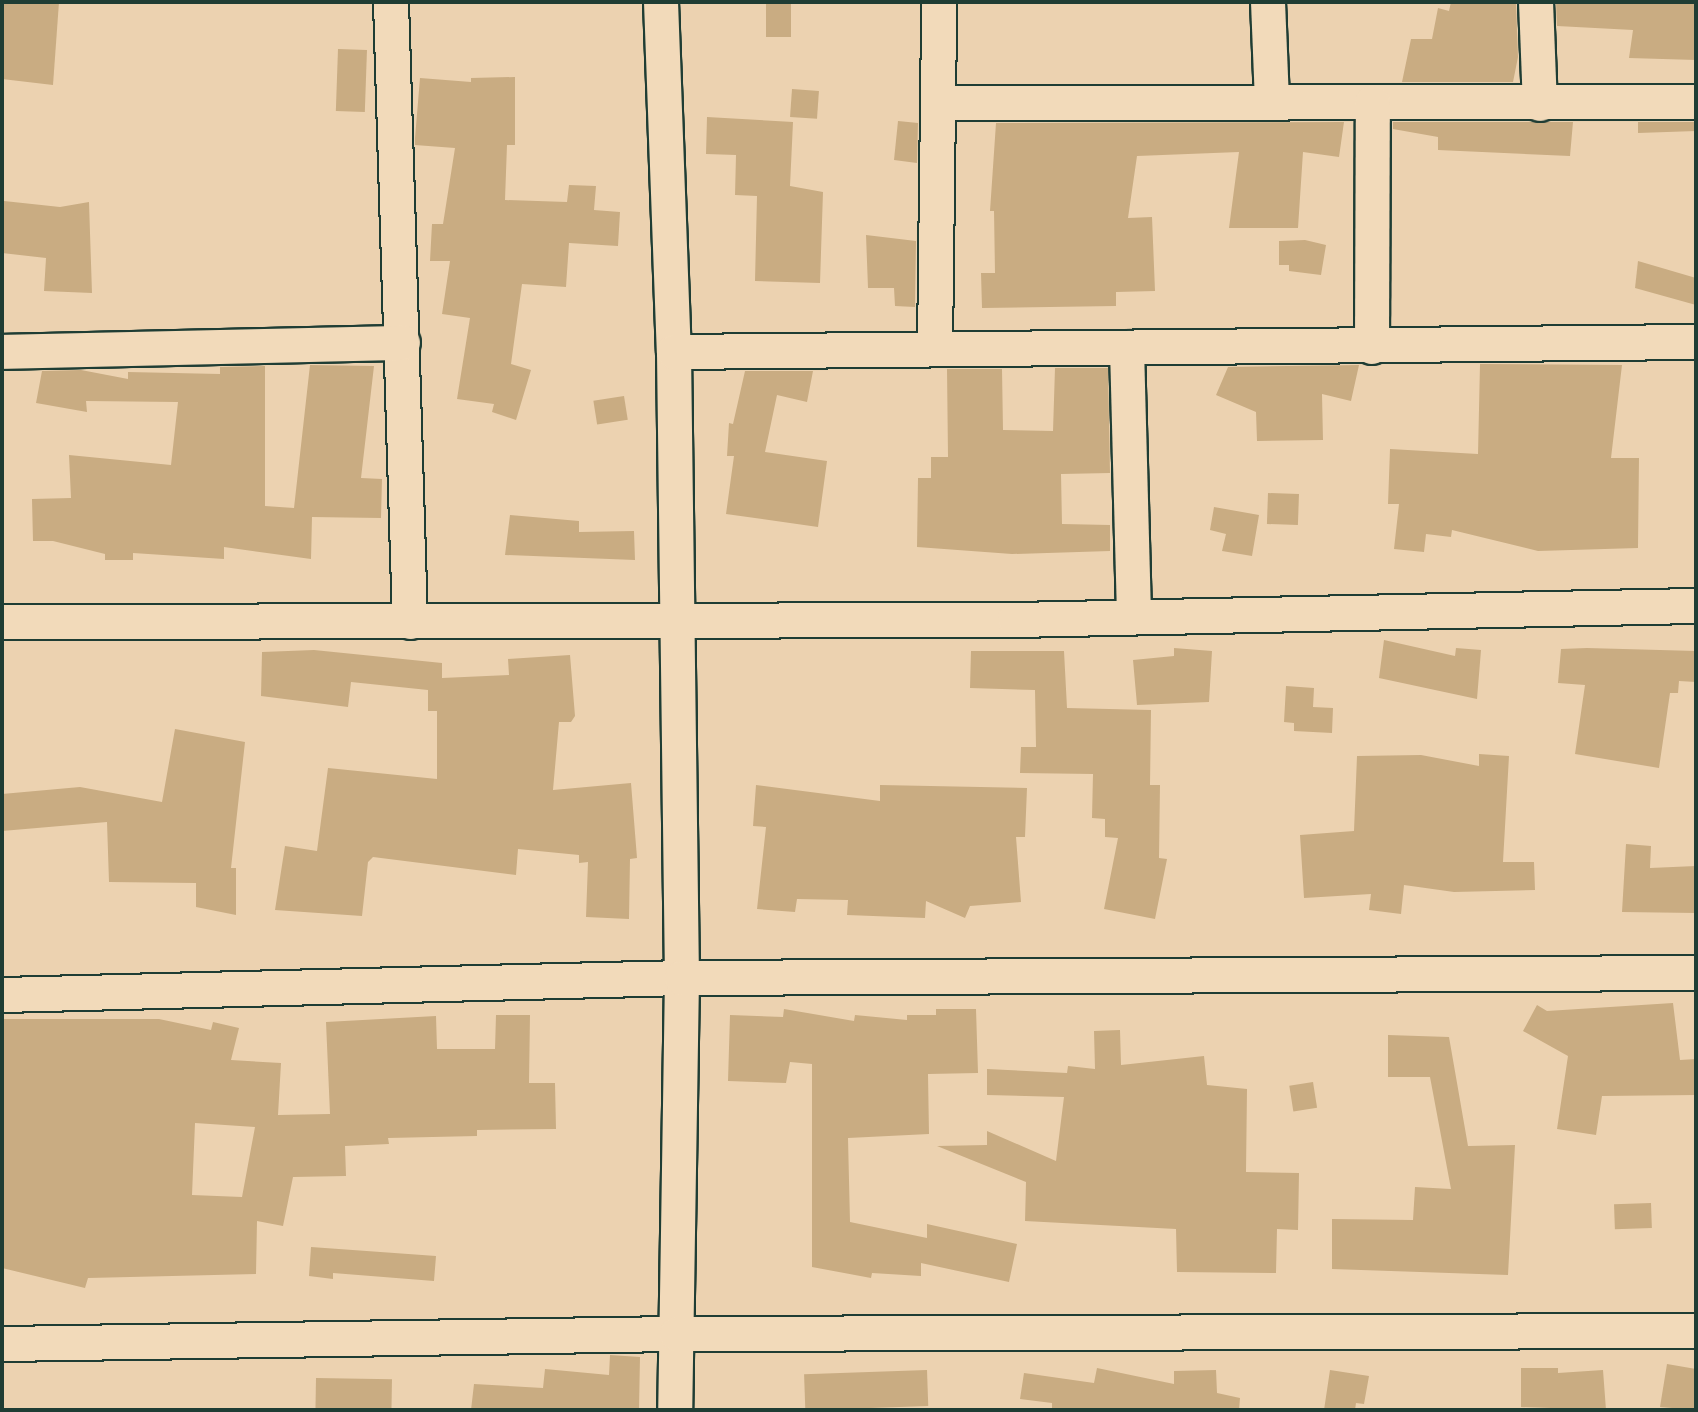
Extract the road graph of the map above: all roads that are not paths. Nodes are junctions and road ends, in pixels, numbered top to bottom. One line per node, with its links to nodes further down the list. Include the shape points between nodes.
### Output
1 (391, 2): 12 (street)
2 (661, 2): 17 (street)
3 (939, 2): 8 (street)
4 (1268, 2): 6 (street)
5 (1536, 2): 10 (street)
6 (1272, 102): 8 (street); 9 (street)
7 (1696, 102): 10 (street)
8 (938, 103): 14 (street)
9 (1373, 103): 10 (street); 13 (street)
10 (1540, 104)
11 (1696, 342): 13 (street)
12 (403, 343): 16 (street); 21 (street)
13 (1372, 347): 15 (street)
14 (935, 348): 15 (street); 17 (street)
15 (1127, 348): 19 (street)
16 (2, 352)
17 (674, 352): 22 (street)
18 (1696, 606): 19 (street)
19 (1134, 615): 22 (street)
20 (2, 622): 21 (street)
21 (410, 622): 22 (street)
22 (674, 622): 24 (street)
23 (1696, 973): 24 (street)
24 (682, 978): 25 (street); 27 (street)
25 (2, 995)
26 (1696, 1331): 27 (street)
27 (677, 1334): 28 (street); 29 (street)
28 (2, 1344)
29 (675, 1410)

